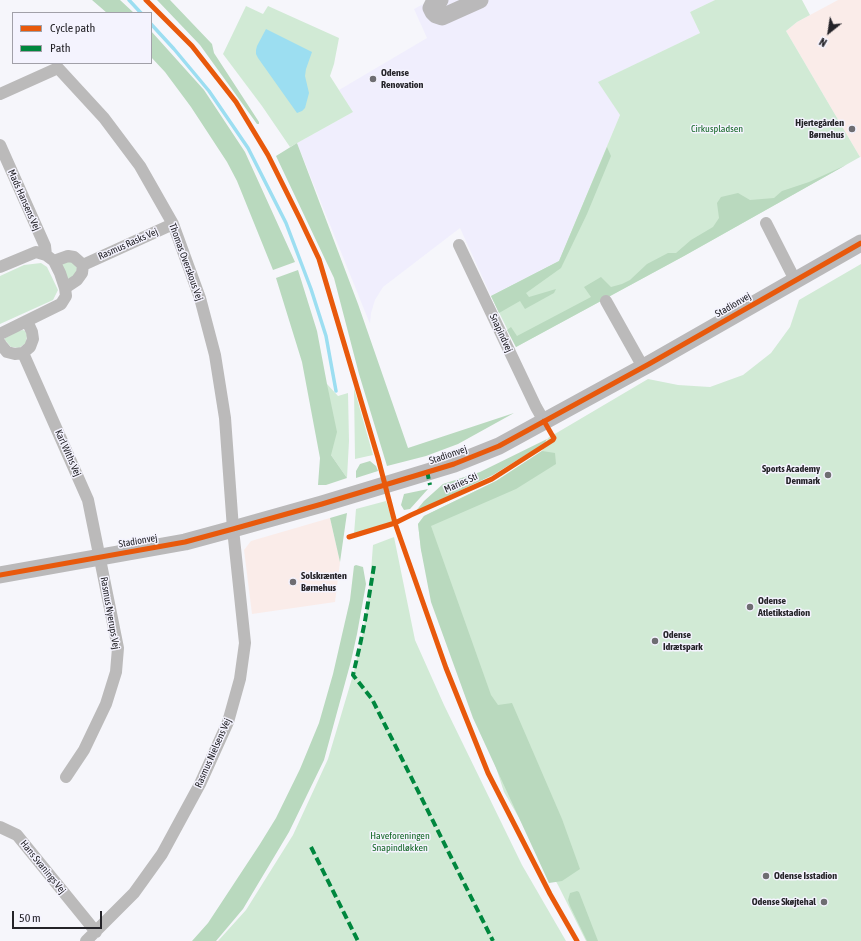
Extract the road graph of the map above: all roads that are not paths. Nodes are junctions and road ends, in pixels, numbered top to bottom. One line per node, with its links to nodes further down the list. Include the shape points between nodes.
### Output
1 (440, 0): 2 (street, via 433,4 432,8 436,15 442,17)
2 (480, 0)
3 (0, 94): 6 (street, Thomas Overskous Vej, via 58,68 104,118 140,166)
4 (0, 145): 9 (street, Mads Hansens Vej)
5 (766, 223): 12 (street)
6 (173, 224): 10 (street, Rasmus Rasks Vej); 21 (street, Thomas Overskous Vej, via 200,298 215,355 225,418)
7 (861, 243): 12 (street, Stadionvej)
8 (459, 245): 20 (street, Snapindvej)
9 (50, 258): 10 (street, via 74,257); 11 (street, via 36,252); 13 (street, via 60,273)
10 (83, 265): 13 (street, via 82,273 77,280)
11 (0, 267)
12 (796, 280): 19 (street, Stadionvej)
13 (65, 288): 15 (street, via 66,296 61,304)
14 (606, 301): 19 (street)
15 (27, 322): 16 (street); 18 (street, via 33,339 30,347)
16 (0, 334)
17 (0, 343): 18 (street, via 7,352)
18 (23, 353): 22 (street, Karl Withs Vej, via 88,500)
19 (643, 366): 20 (street, Stadionvej)
20 (544, 421): 21 (street, Stadionvej, via 500,446 454,464)
21 (233, 529): 22 (street, Stadionvej, via 185,542); 26 (street, Rasmus Nielsens Vej, via 244,643 240,678 228,722 200,784 162,854 134,893)
22 (100, 558): 23 (street, Stadionvej); 24 (street, Rasmus Nyerups Vej, via 118,648 116,672 106,704 84,750)
23 (0, 576)
24 (66, 777)
25 (0, 827): 26 (street, Hans Svanings Vej, via 17,835)
26 (96, 932): 27 (street, Rasmus Nielsens Vej)
27 (86, 941)

